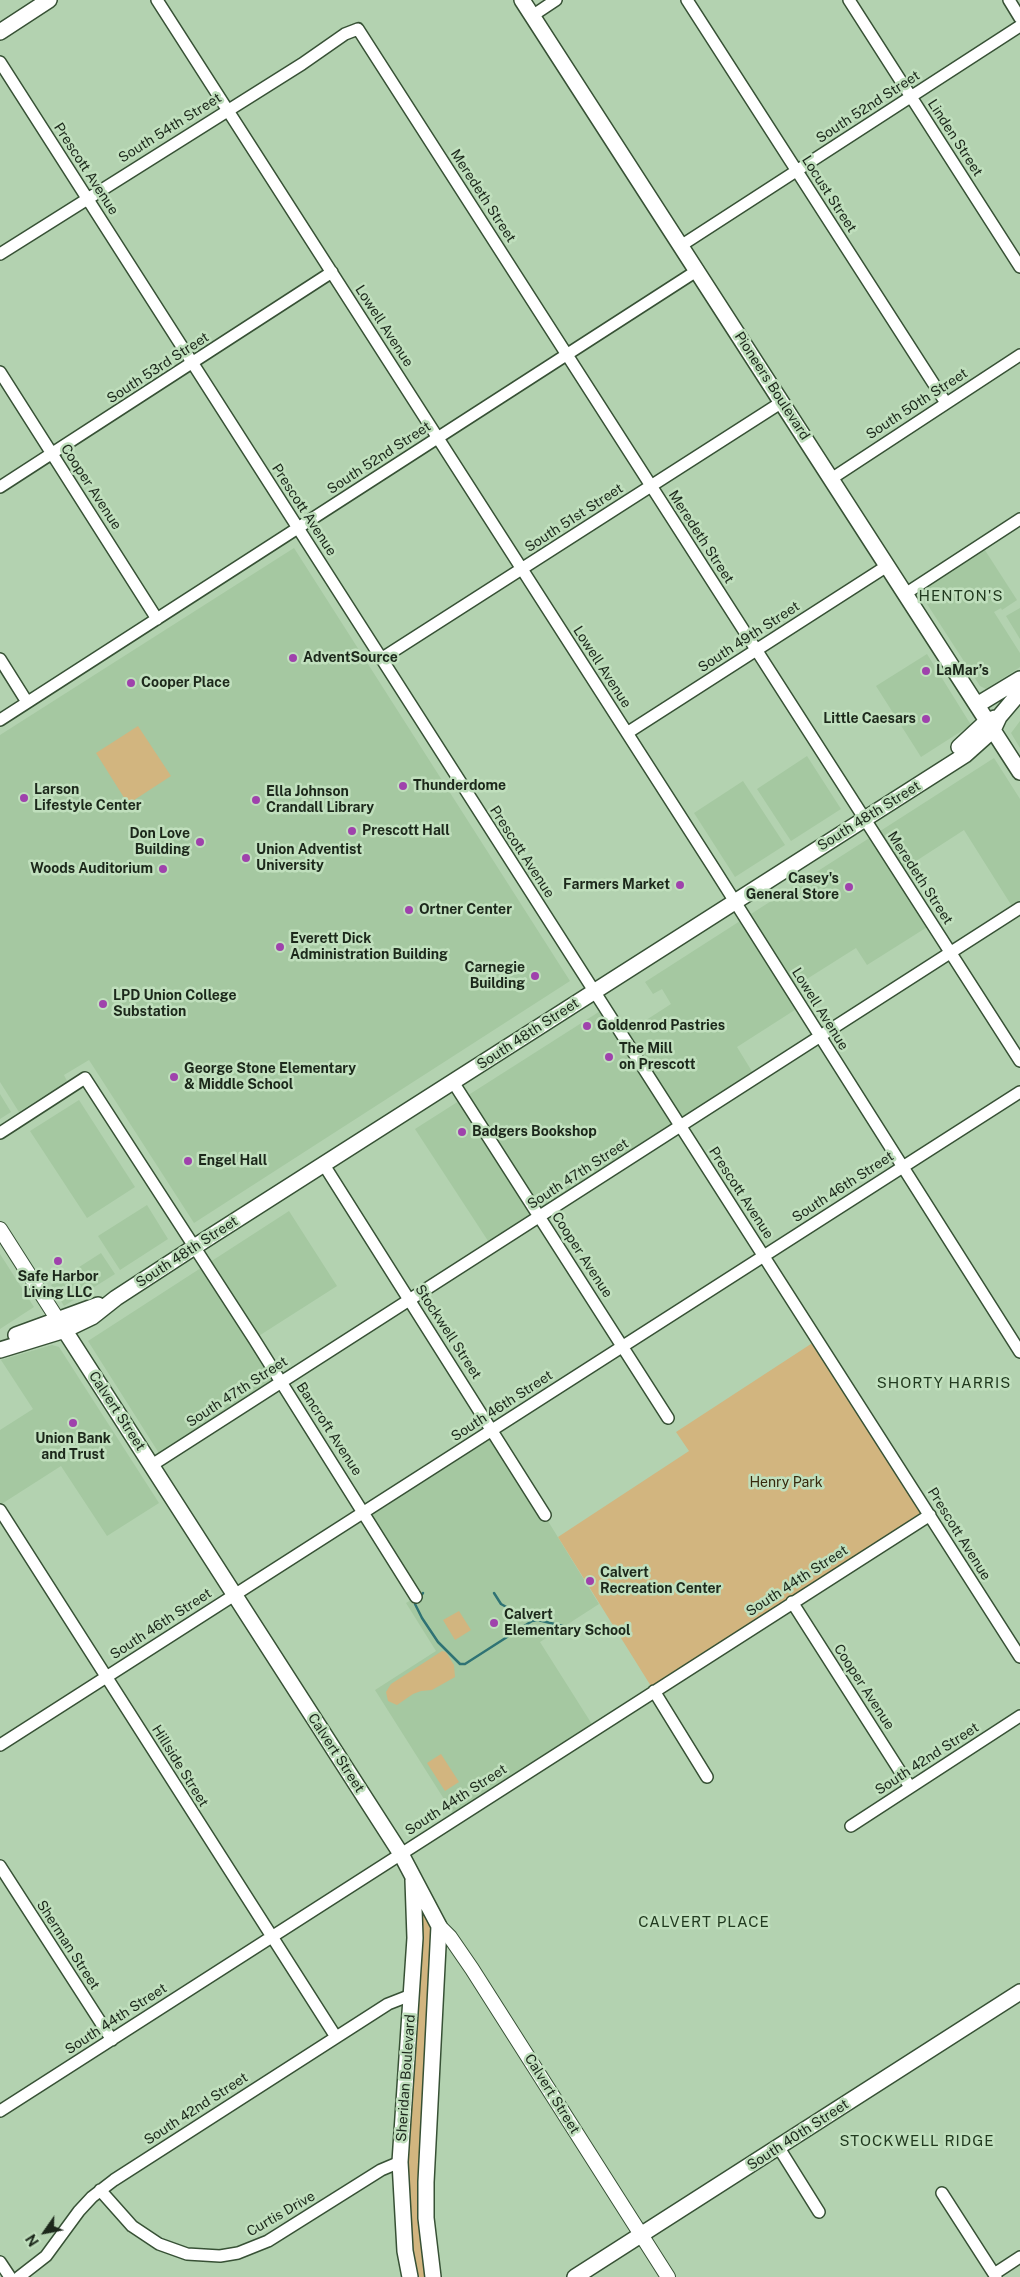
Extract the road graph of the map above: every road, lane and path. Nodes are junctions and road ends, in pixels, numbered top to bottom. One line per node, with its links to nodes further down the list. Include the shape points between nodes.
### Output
1 (49, 0): 12 (main road)
2 (157, 0): 15 (street, Lowell Avenue)
3 (522, 0): 8 (main road, Pioneers Boulevard)
4 (556, 0): 8 (street)
5 (687, 0): 16 (street, Locust Street)
6 (849, 0): 14 (street, Linden Street)
7 (1009, 0): 9 (street)
8 (532, 16): 18 (main road, Pioneers Boulevard)
9 (1020, 18)
10 (1020, 26): 14 (street, South 52nd Street)
11 (358, 29): 15 (street, South 54th Street, via 345,34); 23 (street, Meredeth Street)
12 (0, 32)
13 (0, 62): 17 (street, Prescott Avenue)
14 (911, 97): 16 (street, South 52nd Street); 20 (street, Linden Street)
15 (227, 110): 17 (street, South 54th Street); 22 (street, Lowell Avenue)
16 (797, 171): 18 (street, South 52nd Street); 28 (street, Locust Street)
17 (87, 198): 19 (street, South 54th Street); 25 (street, Prescott Avenue)
18 (682, 246): 21 (main road, Pioneers Boulevard)
19 (0, 254)
20 (1020, 267)
21 (698, 270): 23 (street, South 52nd Street); 27 (main road, Pioneers Boulevard)
22 (332, 272): 25 (street, South 53rd Street); 29 (street, Lowell Avenue)
23 (567, 354): 29 (street, South 52nd Street); 32 (street, Meredeth Street)
24 (1020, 355): 28 (street, South 50th Street)
25 (193, 364): 30 (street, South 53rd Street); 35 (street, Prescott Avenue)
26 (0, 372): 30 (street, Cooper Avenue)
27 (782, 402): 31 (main road, Pioneers Boulevard); 32 (street, South 51st Street)
28 (946, 403): 31 (street, South 50th Street)
29 (437, 438): 35 (street, South 52nd Street); 37 (street, Lowell Avenue)
30 (52, 454): 33 (street, South 53rd Street); 39 (street, Cooper Avenue)
31 (832, 479): 36 (main road, Pioneers Boulevard)
32 (651, 486): 37 (street, South 51st Street); 40 (street, Meredeth Street)
33 (0, 487)
34 (1020, 519): 38 (street)
35 (298, 528): 39 (street, South 52nd Street); 42 (street, Prescott Avenue)
36 (888, 566): 38 (main road, Pioneers Boulevard); 40 (street, South 49th Street)
37 (521, 569): 42 (street, South 51st Street); 49 (street, Lowell Avenue)
38 (905, 594): 46 (main road, Pioneers Boulevard)
39 (157, 619): 45 (street, South 52nd Street)
40 (756, 650): 49 (street, South 49th Street); 51 (street, Meredeth Street)
41 (0, 659): 45 (street)
42 (381, 659): 55 (street, Prescott Avenue)
43 (1020, 679): 46 (main road)
44 (1020, 692): 48 (main road, South 48th Street)
45 (27, 702): 47 (street, South 52nd Street)
46 (977, 705): 48 (main road, Pioneers Boulevard)
47 (0, 720)
48 (993, 723): 50 (main road, Pioneers Boulevard); 51 (main road, South 48th Street, via 965,755)
49 (627, 733): 52 (street, Lowell Avenue)
50 (1020, 772)
51 (864, 819): 52 (main road, South 48th Street); 54 (street, Meredeth Street)
52 (735, 902): 55 (main road, South 48th Street); 56 (street, Lowell Avenue)
53 (1020, 908): 54 (street, South 47th Street)
54 (951, 953): 56 (street, South 47th Street); 57 (street, Meredeth Street)
55 (594, 991): 58 (main road, South 48th Street); 60 (street, Prescott Avenue)
56 (820, 1037): 60 (street, South 47th Street); 63 (street, Lowell Avenue)
57 (1020, 1061)
58 (454, 1082): 62 (main road, South 48th Street); 64 (street, Cooper Avenue)
59 (1020, 1092): 63 (street, South 46th Street)
60 (681, 1126): 64 (street, South 47th Street); 67 (street, Prescott Avenue)
61 (0, 1133): 66 (street, Bancroft Avenue, via 85,1078)
62 (324, 1165): 66 (main road, South 48th Street); 68 (street, Stockwell Street)
63 (903, 1166): 67 (street, South 46th Street); 73 (street, Lowell Avenue)
64 (539, 1216): 68 (street, South 47th Street); 71 (street, Cooper Avenue)
65 (0, 1229): 69 (street, Calvert Street)
66 (194, 1247): 69 (main road, South 48th Street, via 116,1298); 74 (street, Bancroft Avenue)
67 (764, 1256): 71 (street, South 46th Street); 81 (street, Prescott Avenue)
68 (409, 1300): 74 (street, South 47th Street); 76 (street, Stockwell Street)
69 (61, 1325): 70 (main road, South 48th Street); 72 (main road, South 48th Street); 77 (main road, Calvert Street)
70 (0, 1343)
71 (622, 1346): 75 (street, Cooper Avenue); 76 (street, South 46th Street)
72 (0, 1350)
73 (1020, 1352)
74 (281, 1382): 77 (street, South 47th Street); 79 (street, Bancroft Avenue)
75 (668, 1418)
76 (492, 1430): 79 (street, South 46th Street); 80 (street, Stockwell Street)
77 (152, 1465): 82 (main road, Calvert Street)
78 (0, 1510): 86 (street, Hillside Street)
79 (364, 1512): 82 (street, South 46th Street); 83 (street, Bancroft Avenue)
80 (545, 1515)
81 (930, 1515): 84 (street, South 44th Street); 85 (street, Prescott Avenue)
82 (235, 1594): 86 (street, South 46th Street); 93 (main road, Calvert Street)
83 (416, 1597)
84 (792, 1602): 87 (street, South 44th Street); 91 (street, Cooper Avenue)
85 (1020, 1657)
86 (106, 1676): 89 (street, South 46th Street); 97 (street, Hillside Street)
87 (654, 1691): 90 (street); 93 (street, South 44th Street)
88 (1020, 1716): 91 (street, South 42nd Street)
89 (0, 1744)
90 (707, 1777)
91 (910, 1787): 92 (street, South 42nd Street)
92 (851, 1826)
93 (400, 1854): 95 (main road, Calvert Street); 97 (street, South 44th Street)
94 (0, 1866): 101 (street, Sherman Street)
95 (413, 1879): 96 (main road, Calvert Street); 99 (main road, Sheridan Boulevard, via 415,1938)
96 (439, 1926): 108 (street, Calvert Street, via 472,1969); 115 (main road, Sheridan Boulevard, via 426,2165 426,2218)
97 (272, 1937): 100 (street, Hillside Street); 101 (street, South 44th Street)
98 (1020, 1992): 103 (main road, South 40th Street)
99 (411, 1995): 100 (street, South 42nd Street, via 388,2004); 104 (main road, Sheridan Boulevard)
100 (336, 2037): 105 (street, South 42nd Street)
101 (112, 2040): 102 (street, South 44th Street)
102 (0, 2111)
103 (780, 2148): 107 (street); 108 (main road, South 40th Street)
104 (400, 2162): 105 (street, Curtis Drive, via 381,2170 268,2242 220,2256 187,2254 159,2244 132,2226); 114 (main road, Sheridan Boulevard, via 405,2251)
105 (100, 2190): 113 (street, South 42nd Street, via 79,2211 46,2256)
106 (942, 2193): 111 (street)
107 (819, 2212)
108 (641, 2234): 116 (main road, South 40th Street); 117 (street, Calvert Street)
109 (1020, 2257): 111 (street)
110 (0, 2262): 112 (street)
111 (995, 2275)
112 (10, 2277)
113 (19, 2277)
114 (410, 2277)
115 (433, 2277)
116 (575, 2277)
117 (668, 2277)

